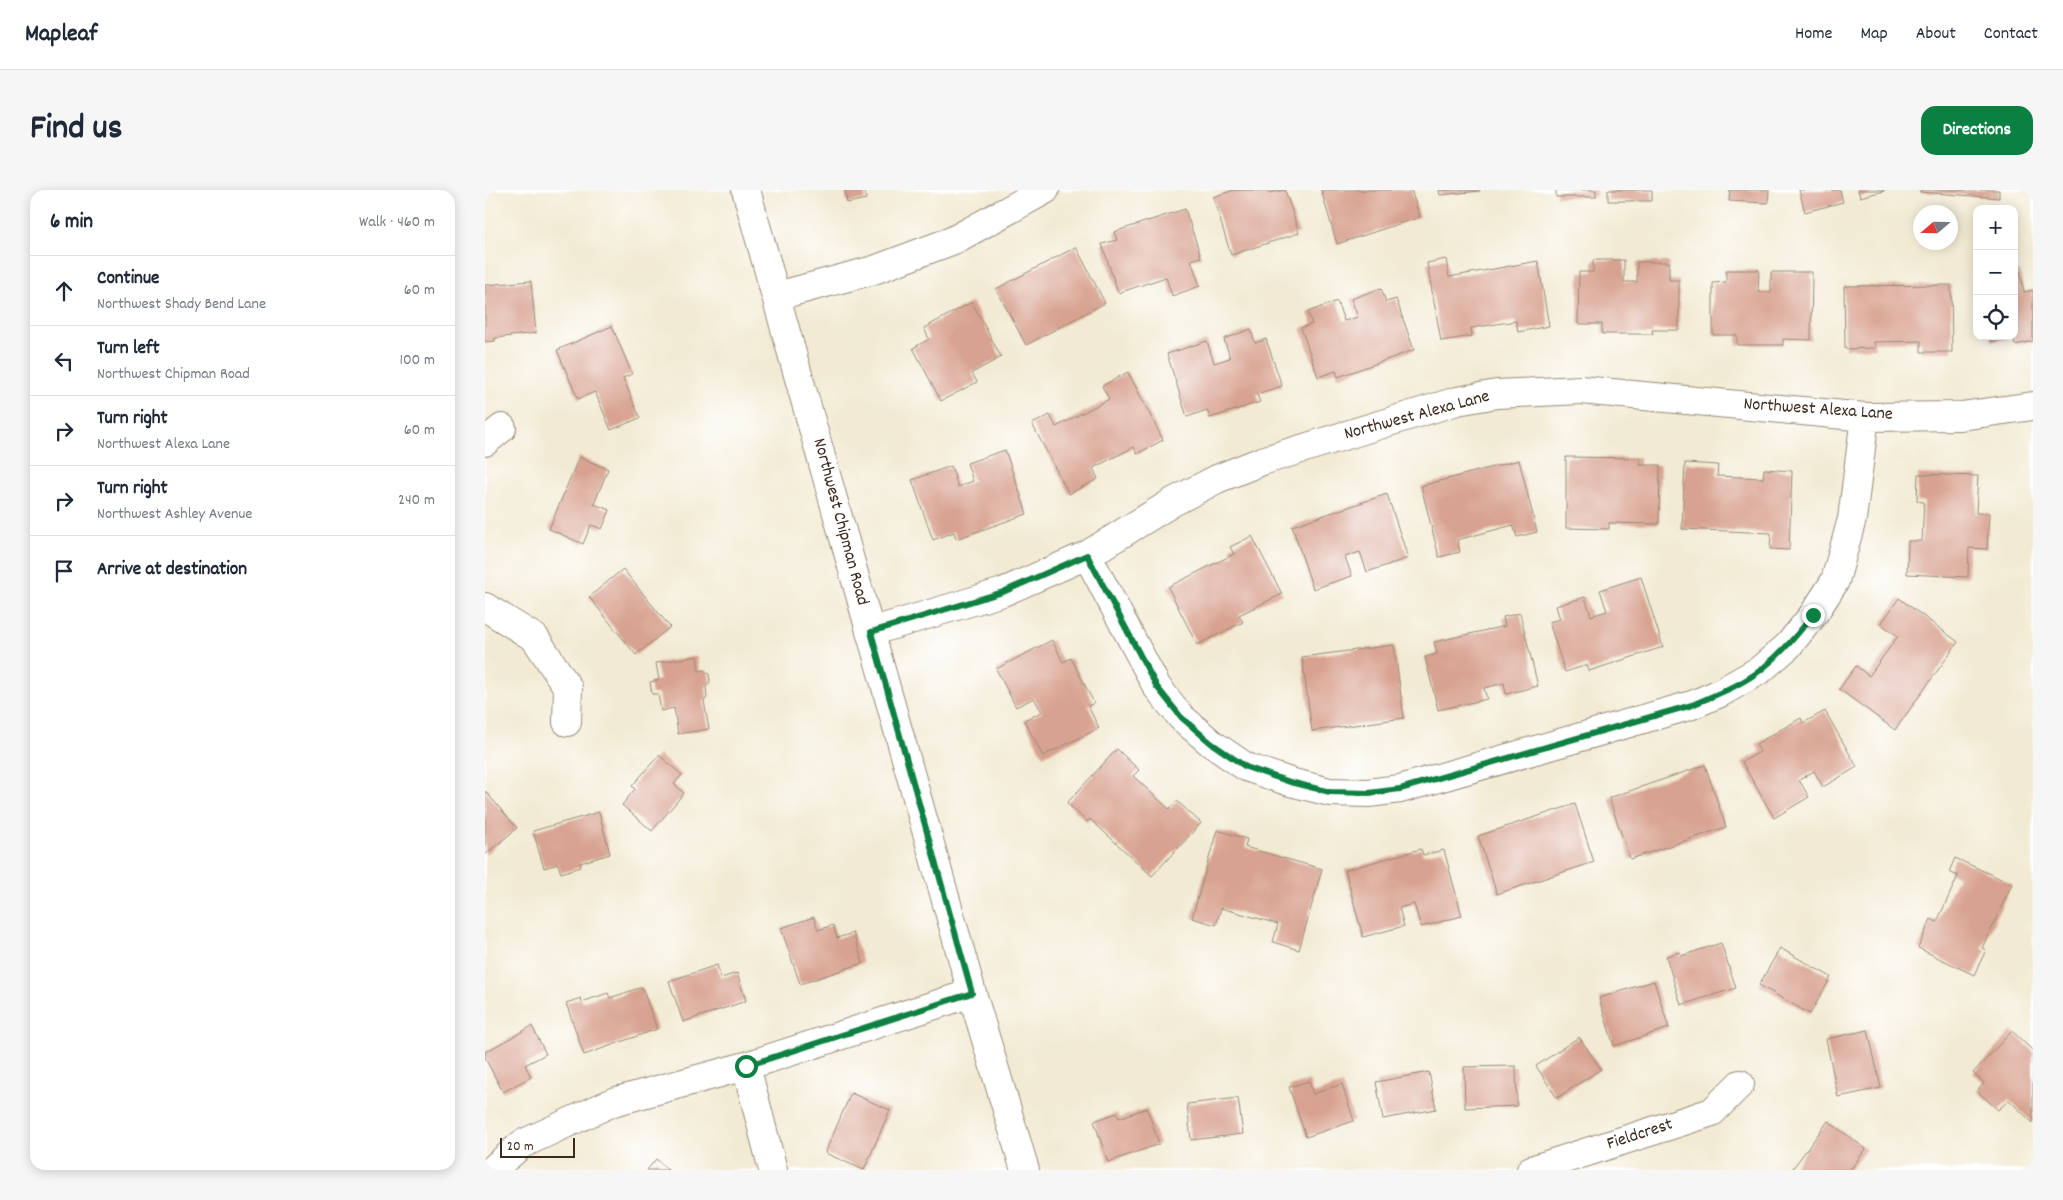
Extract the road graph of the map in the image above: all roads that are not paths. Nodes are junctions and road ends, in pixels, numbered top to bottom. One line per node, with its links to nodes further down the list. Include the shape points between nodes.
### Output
1 (746, 190): 3 (street, Northwest Chipman Road)
2 (1045, 190): 3 (street, via 954,240 874,270)
3 (777, 296): 8 (street, Northwest Chipman Road)
4 (2033, 406): 5 (street, Northwest Alexa Lane, via 1961,416)
5 (1865, 416): 6 (street, Northwest Alexa Lane, via 1581,390 1497,394 1457,401 1217,478); 6 (street, via 1852,518 1835,581 1788,646 1760,670 1692,705 1400,789 1369,793 1330,792 1246,767 1211,743 1181,717 1157,687)
6 (1087, 555): 8 (street, Northwest Alexa Lane, via 1003,592)
7 (485, 607): 9 (street, via 535,638 568,688)
8 (871, 632): 10 (street, Northwest Chipman Road)
9 (567, 722)
10 (972, 993): 11 (street); 15 (street, Northwest Chipman Road)
11 (746, 1066): 13 (street, via 613,1102 522,1144); 14 (street)
12 (1740, 1084): 16 (street, Fieldcrest, via 1712,1112)
13 (492, 1170)
14 (773, 1170)
15 (1025, 1170)
16 (1531, 1170)

